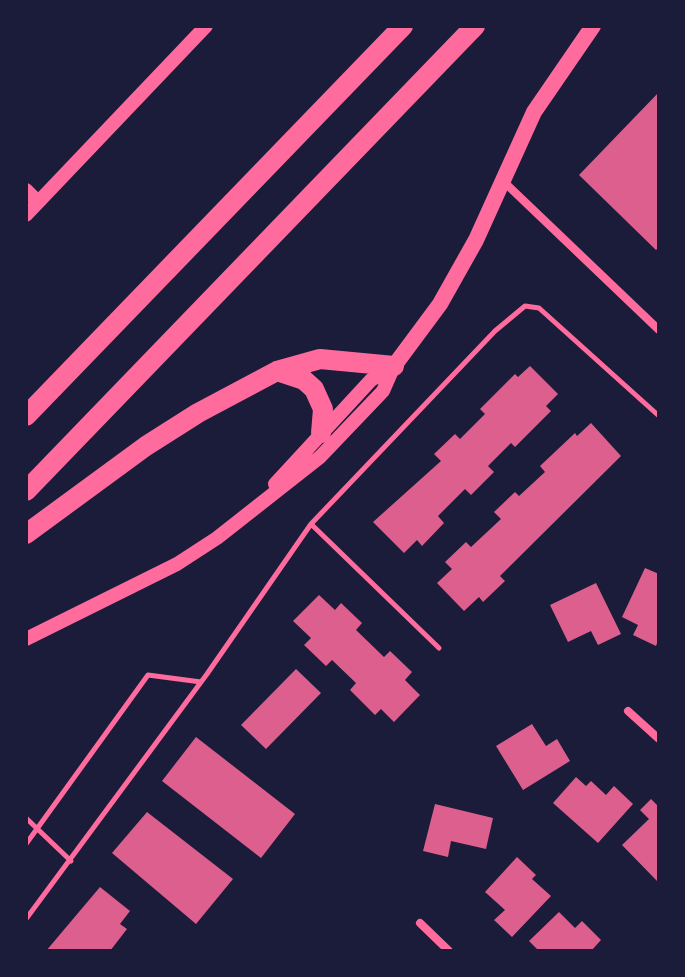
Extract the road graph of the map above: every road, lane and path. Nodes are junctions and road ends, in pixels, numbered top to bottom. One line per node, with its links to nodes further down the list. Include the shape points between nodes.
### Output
1 (206, 26): 7 (street)
2 (403, 26): 12 (highway)
3 (475, 26): 15 (highway)
4 (593, 26): 5 (main road, via 550,84)
5 (502, 179): 9 (street); 10 (main road, via 451,285)
6 (26, 190): 7 (street)
7 (38, 202): 8 (street)
8 (26, 215)
9 (659, 330)
10 (394, 366): 11 (highway, via 320,359); 14 (street, via 371,380); 16 (street, via 383,391 320,457)
11 (277, 371): 14 (highway, via 314,389 323,409); 18 (highway, via 172,429)
12 (26, 416)
13 (659, 416): 17 (lane, via 539,308 525,306)
14 (321, 433): 16 (street)
15 (26, 491)
16 (251, 511): 19 (street, via 177,564)
17 (311, 524): 20 (lane); 21 (lane)
18 (26, 534)
19 (26, 639)
20 (439, 648)
21 (201, 682): 25 (lane, via 148,675); 27 (lane)
22 (628, 711): 23 (street)
23 (659, 739)
24 (26, 818): 25 (lane)
25 (37, 828): 26 (lane); 27 (lane)
26 (26, 844)
27 (71, 861): 28 (lane)
28 (26, 919)
29 (420, 923): 30 (street)
30 (449, 951)

